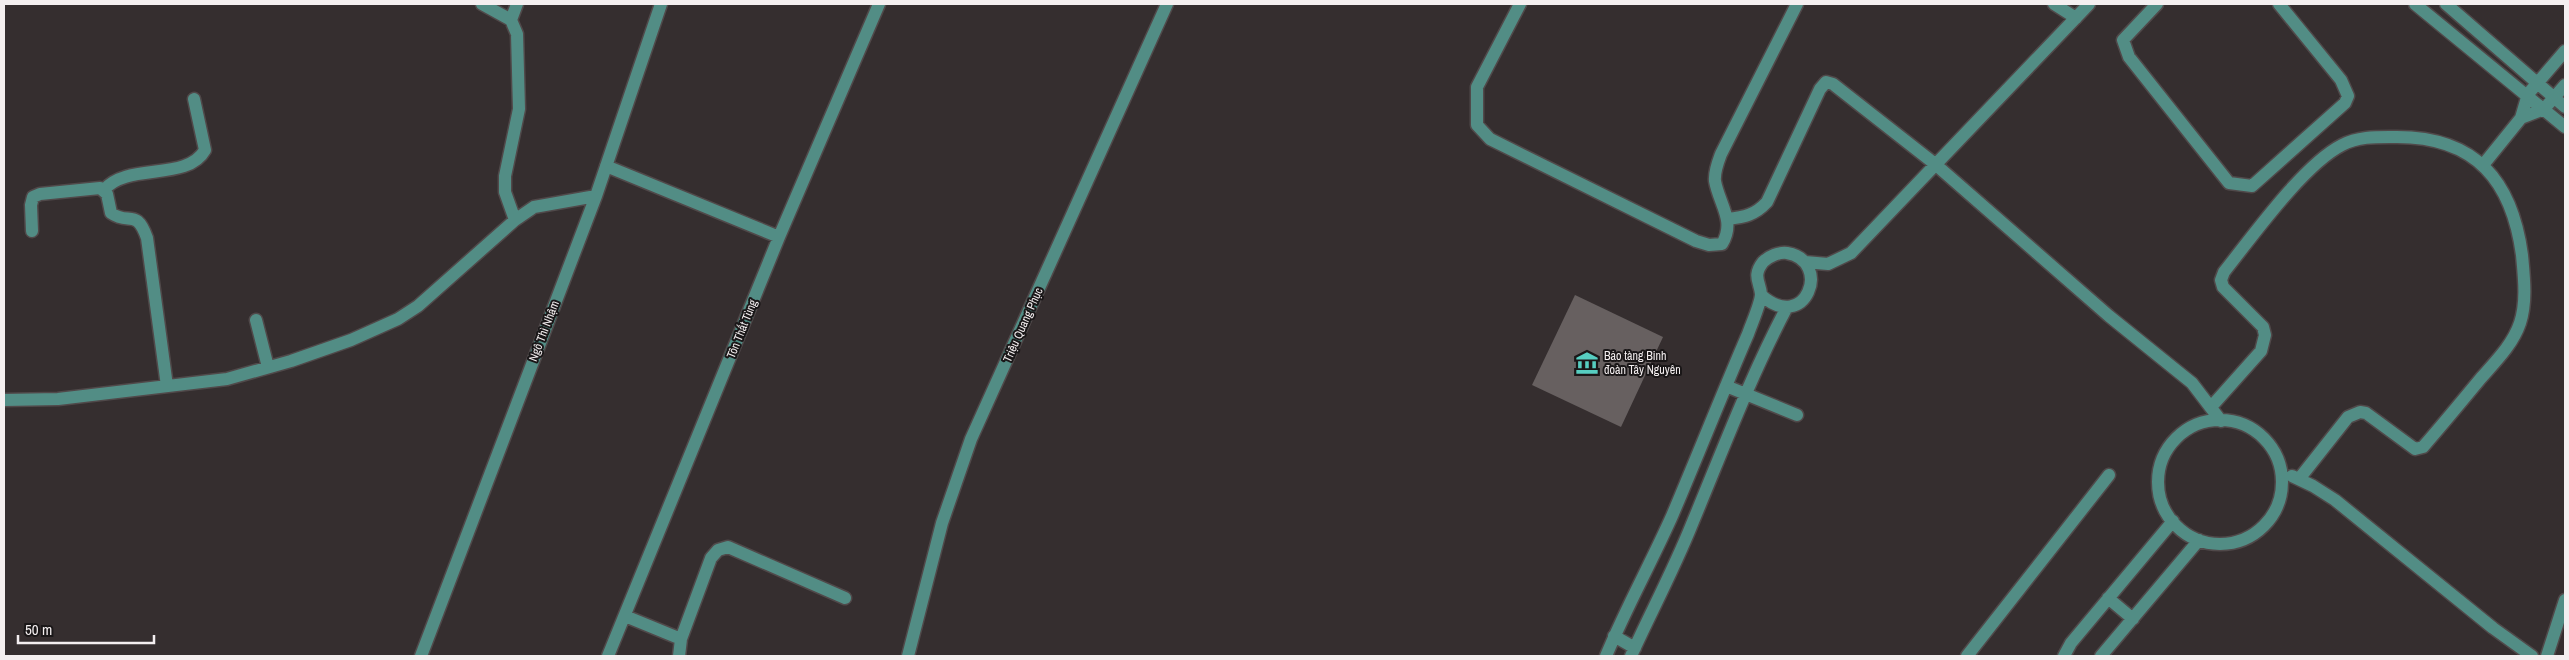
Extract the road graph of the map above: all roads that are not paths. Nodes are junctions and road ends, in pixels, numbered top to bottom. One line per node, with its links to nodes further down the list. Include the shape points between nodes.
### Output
1 (482, 4): 15 (street)
2 (516, 4): 15 (street)
3 (661, 4): 30 (street, Ngô Thì Nhậm)
4 (879, 4): 36 (street, Tôn Thất Tùng)
5 (1167, 4): 67 (street, Triệu Quang Phục, via 971,438 942,523)
6 (1520, 4): 33 (street, via 1477,87 1477,125 1483,132 1696,241 1722,244 1728,234)
7 (1797, 4): 33 (street, via 1717,166 1715,180)
8 (2054, 4): 14 (street)
9 (2089, 4): 14 (street)
10 (2157, 4): 11 (street, via 2123,40 2129,57 2229,183 2252,186 2345,103 2348,96 2341,80)
11 (2279, 4)
12 (2417, 4): 17 (street)
13 (2446, 4): 16 (street)
14 (2076, 18): 28 (street)
15 (511, 20): 34 (street, via 517,34 520,109 507,162 505,192)
16 (2482, 35): 17 (street); 19 (street)
17 (2472, 49): 21 (street)
18 (2565, 51): 19 (street)
19 (2537, 82): 21 (street); 22 (street)
20 (2565, 85): 22 (street)
21 (2528, 94): 25 (street); 26 (street)
22 (2554, 98): 24 (street); 25 (street)
23 (194, 99): 31 (street, via 205,150 201,157 183,166 117,178)
24 (2565, 107)
25 (2544, 109): 26 (street); 27 (street)
26 (2521, 118): 29 (street)
27 (2565, 127)
28 (1935, 164): 33 (street, via 1845,92 1826,82 1766,202 1748,217); 37 (street, via 1851,253 1828,264); 46 (street, via 2108,316 2192,383)
29 (2483, 165): 46 (street, via 2444,145 2404,137 2370,137 2340,146 2311,168 2224,272 2223,287 2263,327 2265,335 2261,351); 51 (street, via 2501,187 2518,229 2524,300 2515,335 2423,448 2415,449 2372,416 2355,413 2348,417)
30 (606, 166): 32 (street, Ngô Thì Nhậm); 36 (street)
31 (104, 190): 35 (street, via 33,197); 42 (street, via 111,213 116,217 133,218 142,225 147,238)
32 (596, 196): 34 (street, via 534,207); 64 (street, Ngô Thì Nhậm)
33 (1727, 219)
34 (514, 220): 41 (street, via 418,306 398,319 351,340)
35 (32, 231)
36 (779, 238): 59 (street, Tôn Thất Tùng)
37 (1805, 262): 38 (street, via 1790,254 1773,255 1758,272 1757,284); 39 (street, via 1811,276 1810,290 1801,302)
38 (1761, 294): 39 (street, via 1772,304); 43 (street)
39 (1787, 307): 44 (street)
40 (256, 320): 41 (street)
41 (268, 367): 42 (street, via 227,378)
42 (167, 386): 45 (street, via 58,399)
43 (1726, 386): 44 (street); 52 (street)
44 (1747, 395): 47 (street); 54 (street)
45 (4, 400)
46 (2211, 408): 48 (street)
47 (1797, 415)
48 (2221, 421): 49 (street, via 2252,429 2269,444); 53 (street, via 2207,421 2186,429 2170,445 2160,466 2158,488 2164,510)
49 (2281, 470): 51 (street); 55 (street, via 2282,487 2276,509 2263,527 2244,540 2229,543)
50 (2109, 475): 69 (street)
51 (2298, 479): 72 (street, via 2335,500)
52 (1671, 517): 54 (street); 61 (street)
53 (2173, 521): 55 (street); 57 (street)
54 (1692, 524): 63 (street)
55 (2198, 540): 60 (street)
56 (845, 598): 62 (street, via 728,547 718,550 711,558)
57 (2108, 598): 60 (street); 70 (street)
58 (2565, 600): 73 (street)
59 (625, 616): 62 (street); 65 (street, Tôn Thất Tùng)
60 (2133, 619): 71 (street)
61 (1614, 636): 63 (street); 68 (street)
62 (681, 639): 66 (street)
63 (1633, 652)
64 (421, 656)
65 (608, 656)
66 (679, 656)
67 (908, 656)
68 (1606, 656)
69 (1967, 656)
70 (2064, 656)
71 (2101, 656)
72 (2532, 656)
73 (2547, 656)

